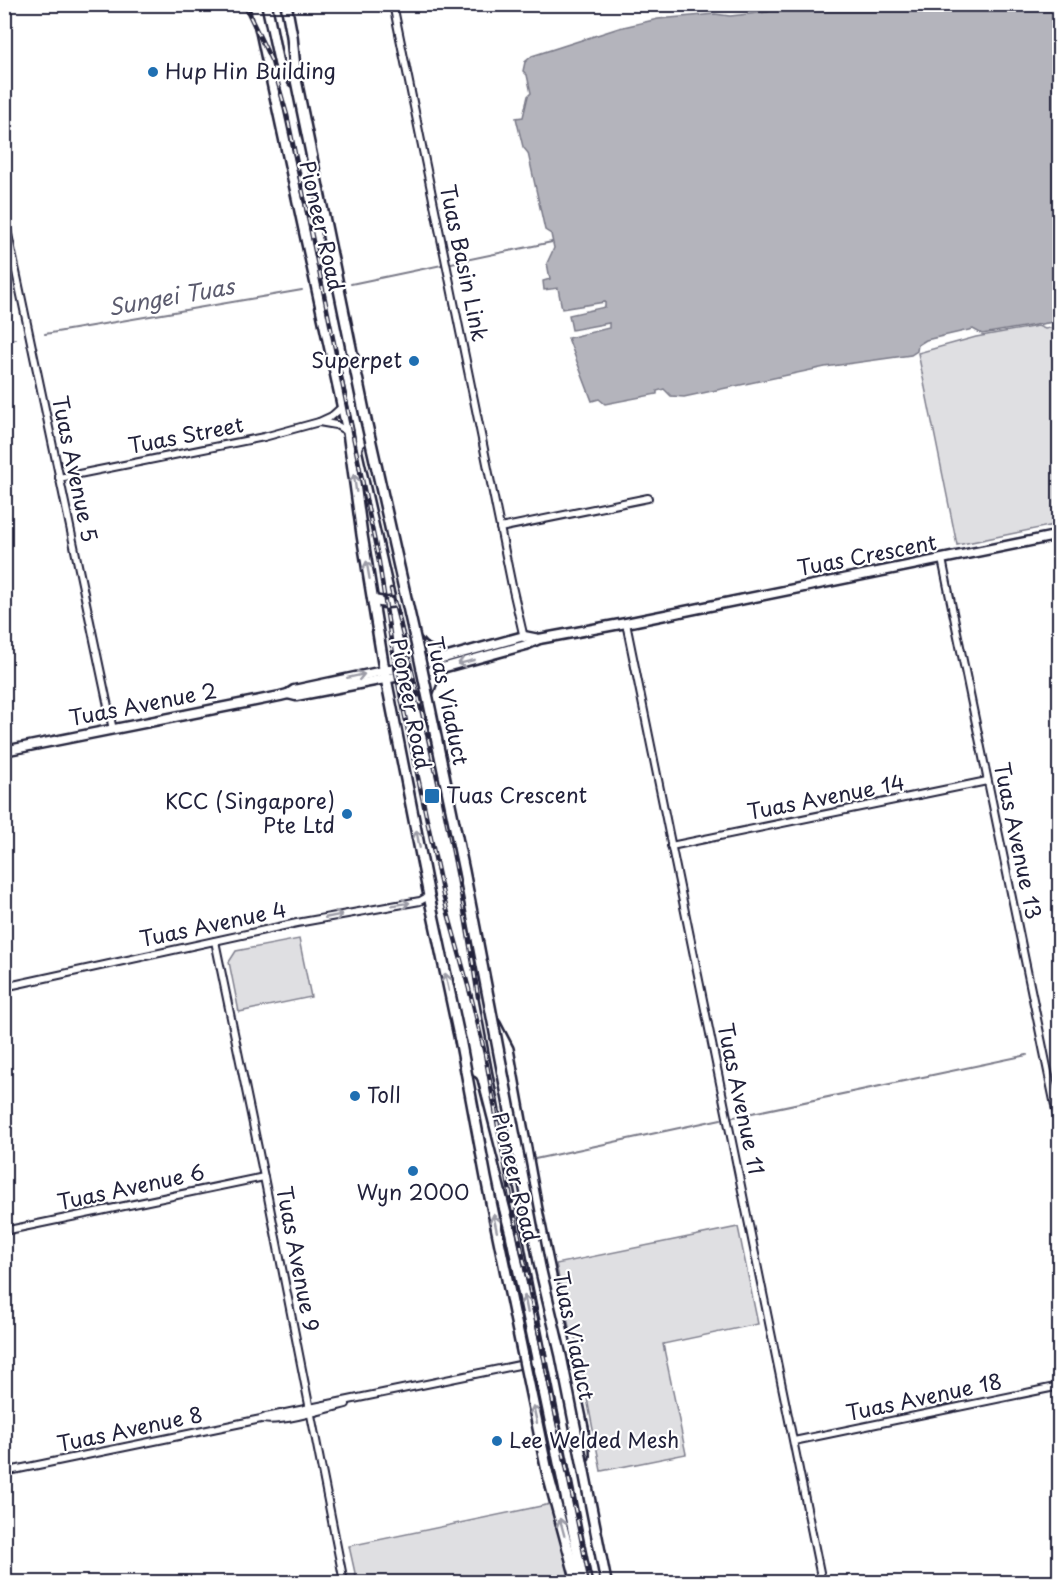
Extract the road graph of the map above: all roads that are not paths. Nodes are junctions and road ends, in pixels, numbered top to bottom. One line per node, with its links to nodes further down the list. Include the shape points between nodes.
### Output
1 (255, 4): 6 (main road, Pioneer Road)
2 (278, 4): 14 (main road, Pioneer Road)
3 (286, 4): 30 (main road, Tuas Viaduct, bridge, via 296,80)
4 (393, 4): 11 (street, Tuas Basin Link)
5 (4, 215): 9 (street, Tuas Avenue 5)
6 (342, 407): 7 (street, Tuas Street); 8 (main road, Pioneer Road)
7 (319, 422): 8 (street); 9 (street, Tuas Street, via 264,437)
8 (348, 432): 15 (main road, Pioneer Road, one-way to 8)
9 (59, 478): 23 (street, Tuas Avenue 5)
10 (648, 498): 11 (street)
11 (500, 528): 18 (street, Tuas Basin Link)
12 (1059, 535): 13 (street, Tuas Crescent)
13 (942, 559): 16 (street, Tuas Crescent); 25 (street, Tuas Avenue 13)
14 (401, 597): 15 (main road, via 389,603); 17 (main road, Pioneer Road)
15 (373, 600): 21 (main road, Pioneer Road)
16 (626, 623): 18 (street, Tuas Crescent); 26 (street, Tuas Avenue 11)
17 (409, 634): 19 (main road); 20 (main road, Pioneer Road)
18 (525, 641): 19 (street, Tuas Crescent)
19 (443, 663): 20 (street, Tuas Crescent); 22 (main road)
20 (417, 668): 21 (street, Tuas Crescent); 22 (main road, Pioneer Road)
21 (386, 674): 23 (street, Tuas Avenue 2, via 296,696 288,694); 27 (main road, Pioneer Road, one-way to 21)
22 (425, 700): 35 (main road, Pioneer Road, via 459,859)
23 (113, 730): 24 (street, Tuas Avenue 2)
24 (4, 751)
25 (987, 781): 26 (street, Tuas Avenue 14); 32 (street, Tuas Avenue 13)
26 (671, 846): 39 (street, Tuas Avenue 11)
27 (429, 896): 28 (street, Tuas Avenue 4, one-way to 27, via 420,901); 31 (main road, Pioneer Road, one-way to 27)
28 (215, 941): 29 (street, Tuas Avenue 4); 33 (street, Tuas Avenue 9)
29 (4, 987)
30 (494, 1022): 41 (main road, via 508,1049 583,1428); 46 (main road, Tuas Viaduct, bridge)
31 (460, 1039): 36 (main road, Pioneer Road, one-way to 31, via 511,1234); 43 (main road, one-way to 31, bridge, via 547,1471)
32 (1059, 1130)
33 (264, 1177): 34 (street, Tuas Avenue 6); 38 (street, Tuas Avenue 9)
34 (4, 1231)
35 (553, 1358): 36 (street, Tuas Avenue 8); 41 (main road, Pioneer Road)
36 (538, 1361): 38 (street, Tuas Avenue 8); 44 (main road, Pioneer Road)
37 (1059, 1386): 39 (street, Tuas Avenue 18)
38 (310, 1411): 40 (street, Tuas Avenue 8); 42 (street, Tuas Avenue 9)
39 (794, 1442): 47 (street, Tuas Avenue 11)
40 (4, 1472)
41 (584, 1517): 45 (main road, Pioneer Road)
42 (344, 1582)
43 (577, 1582)
44 (584, 1582)
45 (598, 1582)
46 (606, 1582)
47 (822, 1582)

